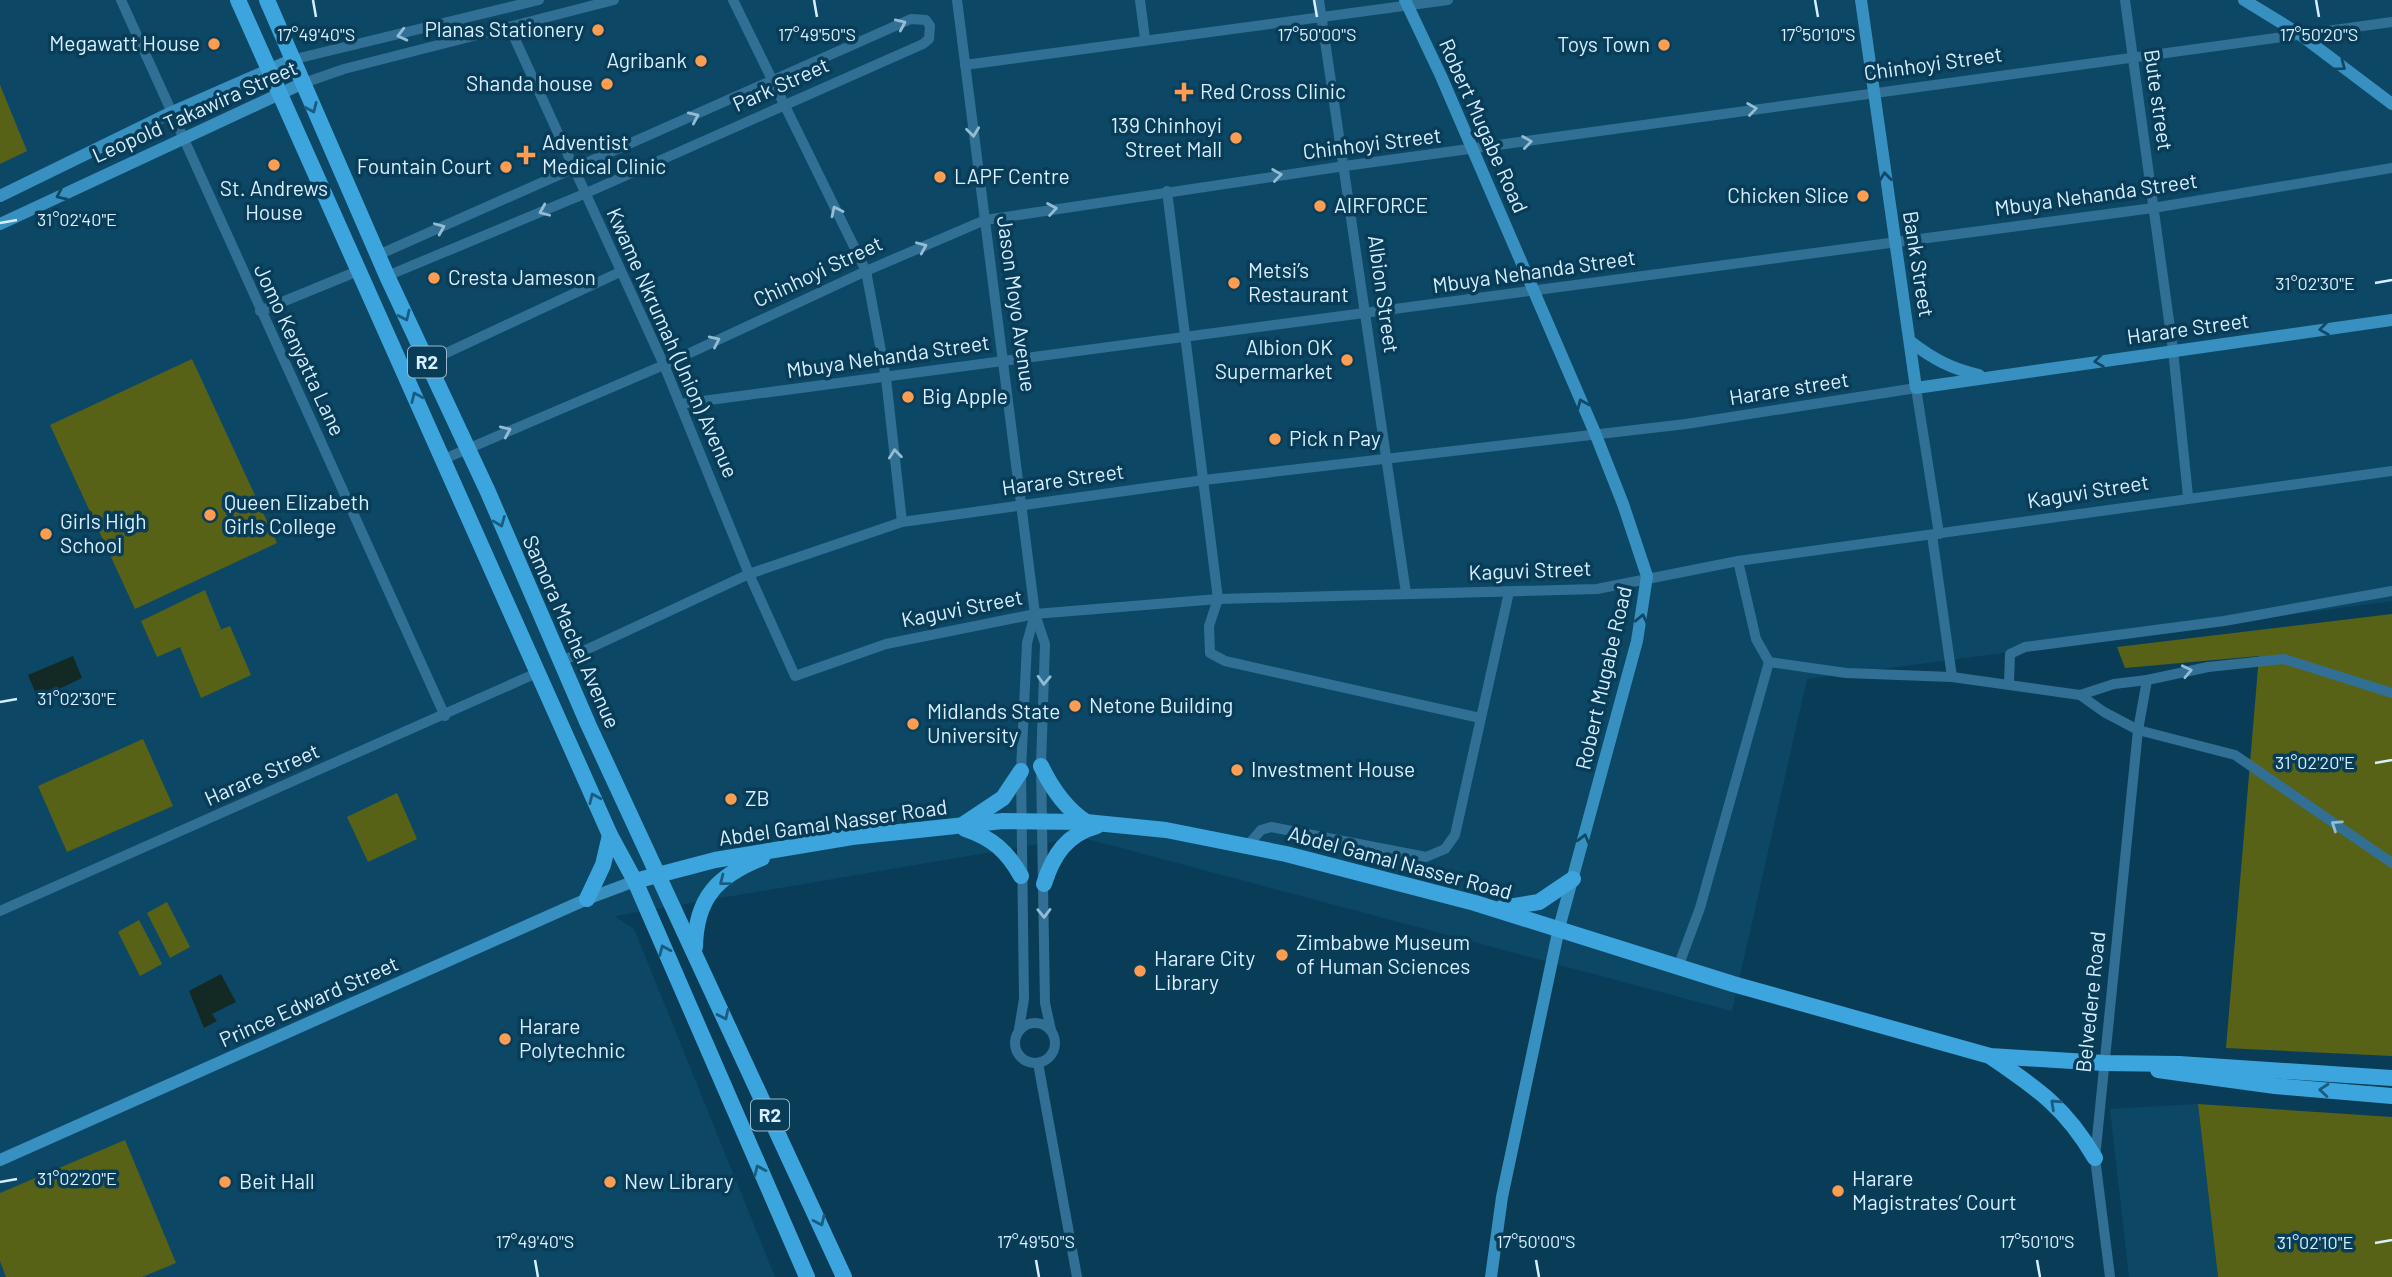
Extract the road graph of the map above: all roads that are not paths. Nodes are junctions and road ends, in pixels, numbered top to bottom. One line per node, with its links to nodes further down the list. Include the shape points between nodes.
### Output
1 (121, 0): 31 (street, Jomo Kenyatta Lane)
2 (238, 0): 24 (highway, R2)
3 (267, 0): 22 (highway, Samora Machel Avenue / R2)
4 (539, 0): 15 (street, Leopold Takawira Street)
5 (614, 0): 18 (street, Leopold Takawira Street)
6 (733, 0): 25 (street)
7 (957, 0): 23 (street, Jason Moyo Avenue)
8 (1140, 0): 20 (street)
9 (1320, 0): 16 (street, Albion Street)
10 (1448, 0): 14 (street)
11 (1861, 0): 27 (main road, Bank Street)
12 (2125, 0): 21 (street, Bute street)
13 (2245, 0): 19 (main road)
14 (1406, 3): 16 (street); 33 (main road, Robert Mugabe Road)
15 (501, 5): 22 (street, Leopold Takawira Street, one-way to 22)
16 (1322, 19): 20 (street); 34 (street, Albion Street)
17 (2392, 22): 19 (street, Chinhoyi Street)
18 (510, 28): 26 (street, Leopold Takawira Street); 36 (street, Kwame Nkrumah (Union) Avenue)
19 (2298, 33): 21 (street, Chinhoyi Street); 30 (main road, one-way to 30)
20 (1145, 39): 23 (street)
21 (2133, 56): 27 (street, Chinhoyi Street); 40 (street, Bute street)
22 (291, 60): 24 (main road, Leopold Takawira Street); 26 (highway, Samora Machel Avenue / R2)
23 (965, 65): 41 (street, Jason Moyo Avenue, one-way to 41)
24 (268, 71): 28 (highway, R2); 31 (main road, Leopold Takawira Street)
25 (772, 83): 29 (street); 29 (street, Park Street, one-way to 29, via 911,19 926,20 930,26 929,39 923,44); 36 (street, Park Street, one-way to 25)
26 (301, 84): 28 (main road, Leopold Takawira Street); 44 (highway, Samora Machel Avenue / R2, one-way to 44)
27 (1873, 92): 33 (street, Chinhoyi Street, one-way to 27); 43 (main road, Bank Street, one-way to 27)
28 (278, 94): 32 (main road, Leopold Takawira Street); 45 (highway, R2)
29 (783, 104): 38 (street, Park Street); 46 (street, one-way to 29)
30 (2392, 104)
31 (170, 113): 32 (street, Jomo Kenyatta Lane); 39 (main road, Leopold Takawira Street)
32 (181, 139): 42 (main road, Leopold Takawira Street, one-way to 42); 50 (street, Jomo Kenyatta Lane)
33 (1472, 150): 34 (street, Chinhoyi Street); 49 (main road, Robert Mugabe Road)
34 (1345, 166): 37 (street, Chinhoyi Street, one-way to 34); 51 (street, Albion Street)
35 (2392, 168): 40 (street, Mbuya Nehanda Street)
36 (573, 171): 38 (street, Kwame Nkrumah (Union) Avenue); 44 (street, Park Street, one-way to 36)
37 (1167, 191): 41 (street, Chinhoyi Street, one-way to 37); 53 (street)
38 (584, 194): 47 (street, Kwame Nkrumah (Union) Avenue); 48 (street, Park Street, one-way to 48)
39 (0, 196)
40 (2153, 208): 43 (street, Mbuya Nehanda Street); 55 (street, Bute street)
41 (985, 220): 46 (street, Chinhoyi Street, one-way to 41); 56 (street, Jason Moyo Avenue)
42 (0, 223)
43 (1893, 242): 49 (street, Mbuya Nehanda Street); 54 (main road, Bank Street)
44 (378, 255): 48 (highway, Samora Machel Avenue / R2)
45 (358, 271): 50 (street); 65 (highway, R2, one-way to 45)
46 (866, 271): 58 (street, Chinhoyi Street, one-way to 46); 60 (street)
47 (620, 272): 57 (street); 58 (street, Kwame Nkrumah (Union) Avenue)
48 (387, 276): 57 (highway, Samora Machel Avenue / R2, one-way to 57)
49 (1533, 292): 51 (street, Mbuya Nehanda Street); 63 (main road, Robert Mugabe Road, one-way to 49)
50 (260, 311): 90 (street, Jomo Kenyatta Lane)
51 (1364, 314): 53 (street, Mbuya Nehanda Street); 66 (street, Albion Street)
52 (2392, 320): 55 (main road, Harare Street, one-way to 55)
53 (1184, 337): 56 (street, Mbuya Nehanda Street); 68 (street)
54 (1911, 342): 59 (main road, via 1957,370); 61 (main road, Bank Street)
55 (2173, 350): 59 (main road, Harare Street, one-way to 59); 69 (street, Bute street)
56 (1003, 360): 60 (street, Mbuya Nehanda Street); 70 (street, Jason Moyo Avenue)
57 (427, 362): 64 (highway, Samora Machel Avenue / R2)
58 (664, 365): 62 (street, Kwame Nkrumah (Union) Avenue); 64 (street, Chinhoyi Street, one-way to 58)
59 (1989, 377): 61 (main road, Harare street)
60 (887, 378): 62 (street, Mbuya Nehanda Street); 71 (street, one-way to 60)
61 (1916, 388): 63 (street, Harare street, via 1711,421); 72 (street, Bank Street)
62 (680, 404): 74 (street, Kwame Nkrumah (Union) Avenue)
63 (1595, 433): 66 (street, Harare Street); 75 (main road, Robert Mugabe Road)
64 (467, 449): 65 (street, Chinhoyi Street); 81 (highway, Samora Machel Avenue / R2, one-way to 81)
65 (444, 459): 83 (highway, R2)
66 (1388, 459): 68 (street, Harare Street); 78 (street, Albion Street)
67 (2392, 471): 69 (street, Kaguvi Street)
68 (1205, 480): 70 (street, Harare Street); 79 (street)
69 (2188, 496): 72 (street, Kaguvi Street)
70 (1023, 505): 71 (street, Harare Street); 80 (street, Jason Moyo Avenue)
71 (902, 522): 74 (street, Harare Street)
72 (1935, 534): 73 (street, Kaguvi Street); 85 (street, Bank Street)
73 (1738, 561): 75 (street, Kaguvi Street); 82 (street, via 1756,639)
74 (749, 574): 81 (street, Harare Street); 84 (street, Kwame Nkrumah (Union) Avenue)
75 (1647, 576): 77 (street, Kaguvi Street, via 1597,589); 106 (main road, Robert Mugabe Road, one-way to 75, via 1637,641)
76 (2392, 591): 87 (street, via 2224,621 2025,647 2010,654)
77 (1509, 592): 78 (street, Kaguvi Street); 91 (street)
78 (1406, 593): 79 (street, Kaguvi Street)
79 (1217, 600): 80 (street, Kaguvi Street); 91 (street, via 1209,626 1210,653 1225,661)
80 (1035, 614): 84 (street, Kaguvi Street, via 887,644); 93 (street, Jason Moyo Avenue, one-way to 93, via 1045,644); 94 (street, Jason Moyo Avenue, via 1027,643)
81 (562, 661): 104 (highway, Samora Machel Avenue / R2)
82 (1769, 662): 85 (street, via 1846,673); 114 (street, via 1700,908)
83 (539, 672): 90 (street, Harare Street); 100 (highway, R2, one-way to 83)
84 (795, 676)
85 (1952, 677): 87 (street)
86 (2147, 680): 88 (street, one-way to 88, via 2208,667 2284,659); 89 (street); 92 (street, Belvedere Road)
87 (2009, 683): 89 (street)
88 (2392, 693)
89 (2080, 695): 92 (street)
90 (445, 716): 111 (street, Harare Street)
91 (1480, 718): 101 (street, via 1455,835 1436,855 1398,853 1279,827 1266,828)
92 (2138, 730): 103 (street, one-way to 92, via 2235,755); 119 (street, Belvedere Road)
93 (1041, 766): 96 (street, Jason Moyo Avenue); 97 (highway, via 1072,813)
94 (1021, 771): 95 (street, Jason Moyo Avenue); 99 (highway, via 1003,798)
95 (1020, 820): 96 (highway, Abdel Gamal Nasser Road); 99 (highway, Abdel Gamal Nasser Road); 105 (street, Jason Moyo Avenue)
96 (1043, 820): 97 (highway, Abdel Gamal Nasser Road); 108 (street, Jason Moyo Avenue)
97 (1086, 822): 98 (highway, Abdel Gamal Nasser Road)
98 (1107, 824): 101 (highway, Abdel Gamal Nasser Road); 108 (highway, via 1085,829 1068,840 1052,859)
99 (959, 827): 102 (highway, Abdel Gamal Nasser Road); 105 (highway, via 988,836 1009,855)
100 (610, 835): 107 (highway, R2); 109 (highway, via 603,865)
101 (1248, 845): 110 (highway, Abdel Gamal Nasser Road)
102 (784, 849): 104 (highway, Abdel Gamal Nasser Road); 113 (highway, one-way to 113, via 746,864 707,894 696,920)
103 (2392, 863)
104 (660, 874): 107 (highway, Abdel Gamal Nasser Road); 113 (highway, Samora Machel Avenue / R2)
105 (1021, 876): 115 (street, Jason Moyo Avenue, via 1024,999)
106 (1573, 879): 110 (highway, via 1538,902); 112 (main road, Robert Mugabe Road)
107 (635, 881): 109 (main road, Prince Edward Street); 125 (highway, R2, one-way to 107)
108 (1044, 884): 116 (street, Jason Moyo Avenue, one-way to 116, via 1045,1003)
109 (587, 899): 124 (main road, Prince Edward Street)
110 (1496, 909): 112 (highway, Abdel Gamal Nasser Road)
111 (0, 911)
112 (1559, 928): 114 (highway, Abdel Gamal Nasser Road); 128 (main road, Robert Mugabe Road, via 1502,1197)
113 (695, 953): 126 (highway, Samora Machel Avenue / R2, one-way to 126)
114 (1678, 967): 117 (highway, Abdel Gamal Nasser Road)
115 (1019, 1029): 116 (street, via 1038,1023); 118 (street, via 1017,1052 1026,1061)
116 (1051, 1030): 118 (street, via 1053,1052)
117 (1990, 1056): 119 (highway, Abdel Gamal Nasser Road); 123 (highway, one-way to 117, via 2056,1103)
118 (1038, 1063): 127 (street)
119 (2104, 1063): 120 (highway, Abdel Gamal Nasser Road); 123 (street, Belvedere Road)
120 (2142, 1065): 121 (highway, Abdel Gamal Nasser Road); 122 (highway, Abdel Gamal Nasser Road, one-way to 120, via 2179,1075)
121 (2392, 1078)
122 (2392, 1096)
123 (2095, 1158): 129 (street, Belvedere Road)
124 (0, 1160)
125 (807, 1277)
126 (844, 1277)
127 (1077, 1277)
128 (1491, 1277)
129 (2110, 1277)

